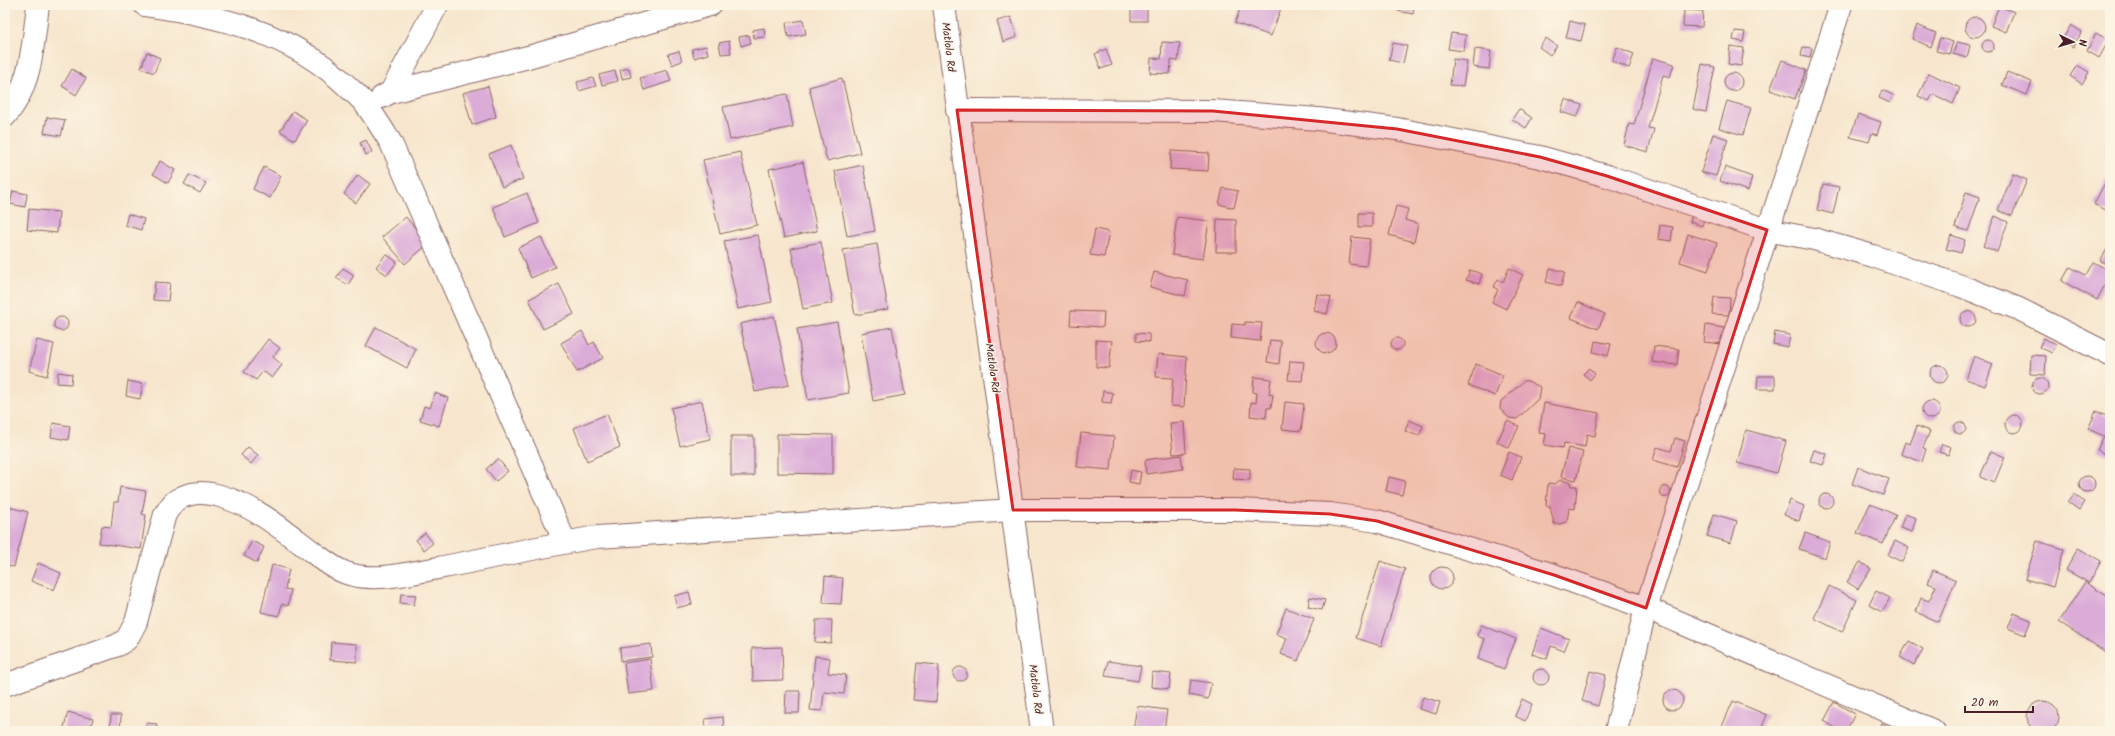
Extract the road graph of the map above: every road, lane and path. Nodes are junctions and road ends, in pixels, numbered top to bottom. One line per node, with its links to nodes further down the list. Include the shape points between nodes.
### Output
1 (38, 5): 10 (street, via 28,71 20,94)
2 (145, 5): 8 (street, via 198,13 280,40 335,75)
3 (437, 5): 7 (street)
4 (710, 5): 7 (street, via 528,57)
5 (944, 5): 9 (street, Matlola Rd)
6 (1841, 5): 11 (street)
7 (391, 92): 8 (street)
8 (366, 104): 14 (street, via 391,143)
9 (957, 110): 11 (street, via 1213,111 1318,119 1397,129 1547,159 1660,193); 13 (street, Matlola Rd)
10 (5, 116)
11 (1768, 230): 12 (street, via 1814,239 1961,286 2019,309); 15 (street)
12 (2110, 355)
13 (1013, 510): 14 (street, via 598,537); 15 (street, via 1235,510 1330,514 1377,521 1554,574); 17 (street, Matlola Rd)
14 (565, 542): 16 (street, via 400,575 357,576 331,565 255,510 235,500 210,493 192,493 176,500 165,514 136,622 127,639 118,645)
15 (1646, 608): 18 (street); 19 (street)
16 (5, 686)
17 (1042, 731)
18 (1616, 731)
19 (1934, 731)

